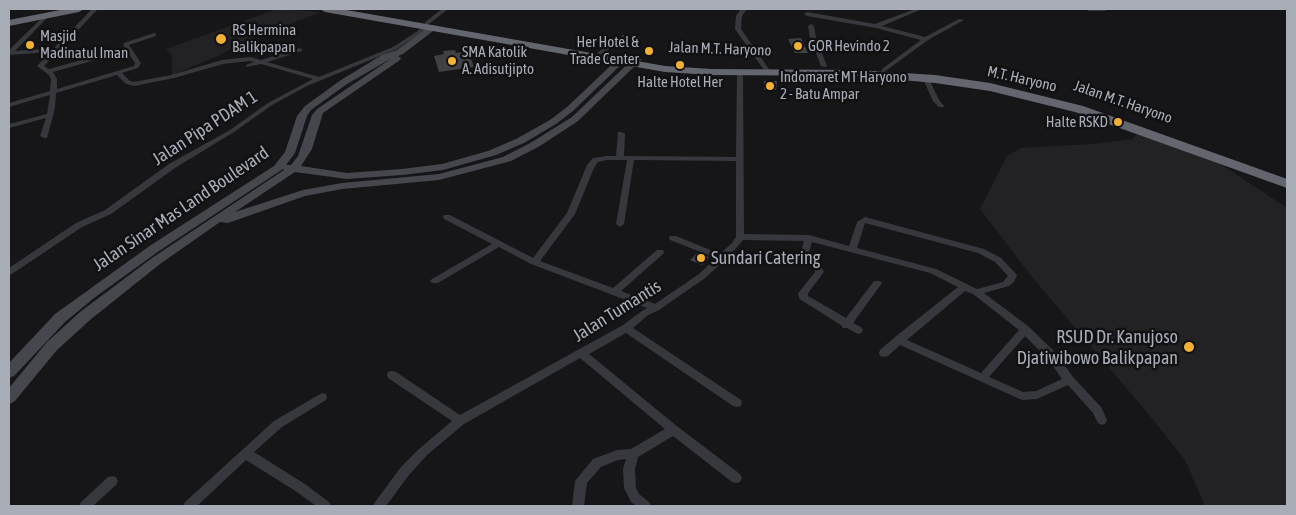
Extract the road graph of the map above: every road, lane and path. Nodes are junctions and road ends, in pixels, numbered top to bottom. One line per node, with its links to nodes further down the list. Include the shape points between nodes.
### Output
1 (78, 9): 11 (highway)
2 (95, 9): 21 (street)
3 (325, 9): 14 (highway, Jalan M.T. Haryono)
4 (350, 9): 14 (highway, Jalan M.T. Haryono)
5 (445, 9): 14 (street, Jalan Pipa PDAM 1)
6 (744, 9): 30 (street, via 739,16 738,29)
7 (918, 9): 16 (street)
8 (1090, 9): 9 (street)
9 (1105, 9)
10 (807, 14): 16 (street)
11 (46, 16): 13 (highway); 24 (street)
12 (961, 20): 19 (street)
13 (9, 23)
14 (429, 26): 23 (street); 25 (highway, Jalan M.T. Haryono); 26 (highway, Jalan M.T. Haryono); 36 (street, Jalan Pipa PDAM 1, via 395,48)
15 (811, 26): 29 (street)
16 (876, 26): 19 (street)
17 (154, 35): 20 (street, via 127,44)
18 (638, 38): 25 (street, via 623,37)
19 (926, 39): 34 (street)
20 (128, 49): 31 (street); 33 (street, via 138,65)
21 (55, 50): 24 (street); 31 (street, via 40,66)
22 (300, 50): 27 (street)
23 (400, 52): 45 (street, via 392,63 325,106); 46 (street, Jalan Sinar Mas Land Boulevard, via 385,57 321,97)
24 (9, 53)
25 (600, 53): 26 (highway, Jalan M.T. Haryono)
26 (629, 60): 30 (highway, Jalan M.T. Haryono); 32 (highway, Jalan M.T. Haryono, via 688,72); 35 (street, Jalan Sinar Mas Land Boulevard); 38 (street, Jalan Sinar Mas Land Boulevard)
27 (261, 62): 28 (street); 33 (street, via 250,59 224,61 172,77 134,84 128,83); 36 (street)
28 (248, 66)
29 (824, 66): 30 (highway, Jalan M.T. Haryono); 34 (highway, Jalan M.T. Haryono)
30 (766, 70): 32 (highway, Jalan M.T. Haryono); 34 (highway, Jalan M.T. Haryono)
31 (49, 71): 39 (street, via 53,76)
32 (740, 72): 53 (street)
33 (119, 73): 39 (street)
34 (890, 73): 37 (highway, M.T. Haryono); 57 (highway, Jalan M.T. Haryono, via 988,81 1053,96)
35 (603, 78): 38 (street); 42 (street, Jalan Sinar Mas Land Boulevard)
36 (318, 79): 73 (street, Jalan Pipa PDAM 1, via 270,104 232,131 172,166 108,212 79,225)
37 (926, 79): 41 (street); 50 (highway, M.T. Haryono, via 967,83 1028,96)
38 (616, 80): 43 (street, Jalan Sinar Mas Land Boulevard)
39 (53, 92): 40 (street); 44 (street)
40 (9, 106)
41 (941, 106)
42 (570, 109): 43 (street); 56 (street, Jalan Sinar Mas Land Boulevard, via 520,141 477,158 423,170)
43 (584, 112): 59 (street, Jalan Sinar Mas Land Boulevard, via 530,148 490,164 439,177)
44 (50, 115): 47 (street); 49 (street)
45 (317, 115): 46 (street); 55 (street, Jalan Sinar Mas Land Boulevard, via 307,149)
46 (302, 116): 54 (street, Jalan Sinar Mas Land Boulevard, via 290,153)
47 (9, 126)
48 (621, 134): 51 (street)
49 (44, 136)
50 (1166, 139): 58 (highway, Jalan M.T. Haryono)
51 (620, 158): 52 (street); 72 (street, via 600,158 592,163 571,214)
52 (631, 158): 53 (street); 62 (street)
53 (740, 159): 65 (street)
54 (278, 168): 55 (street); 63 (street, Jalan Sinar Mas Land Boulevard)
55 (293, 169): 56 (street, Jalan Sinar Mas Land Boulevard); 60 (street, Jalan Sinar Mas Land Boulevard)
56 (348, 176): 59 (street)
57 (1287, 176)
58 (1287, 184)
59 (302, 189): 60 (street); 64 (street, Jalan Sinar Mas Land Boulevard)
60 (237, 205): 63 (street); 64 (street, Jalan Sinar Mas Land Boulevard)
61 (447, 217): 68 (street)
62 (620, 224)
63 (185, 228): 87 (street, Jalan Sinar Mas Land Boulevard, via 60,318)
64 (205, 228): 92 (street, Jalan Sinar Mas Land Boulevard, via 85,316 52,346)
65 (740, 237): 67 (street); 71 (street, Jalan Tumantis)
66 (673, 238): 71 (street)
67 (809, 238): 69 (street); 80 (street, via 802,260 816,266 820,272 803,293 804,298)
68 (498, 244): 72 (street); 74 (street)
69 (852, 249): 76 (street, via 922,267); 78 (street, via 861,222 866,220 981,251 998,260 1013,275 1006,284)
70 (660, 252): 77 (street)
71 (723, 258): 79 (street, Jalan Tumantis)
72 (534, 262): 77 (street)
73 (9, 272)
74 (435, 281)
75 (877, 283): 80 (street)
76 (965, 286): 78 (street); 84 (street)
77 (616, 291): 79 (street)
78 (976, 292): 82 (street)
79 (656, 308): 81 (street, Jalan Tumantis)
80 (846, 324): 83 (street)
81 (626, 328): 85 (street, Jalan Tumantis); 93 (street)
82 (1025, 329): 89 (street); 90 (street, via 1052,356)
83 (858, 330)
84 (898, 340): 86 (street); 89 (street)
85 (581, 353): 95 (street, Jalan Tumantis); 96 (street)
86 (884, 353)
87 (9, 372)
88 (392, 375): 95 (street)
89 (983, 377): 90 (street, via 1022,396 1031,396)
90 (1069, 380): 94 (street, via 1097,410)
91 (322, 397): 97 (street, via 278,424)
92 (9, 398)
93 (737, 403)
94 (1102, 420)
95 (460, 421): 104 (street, Jalan Tumantis, via 423,452)
96 (674, 430): 98 (street); 99 (street)
97 (245, 453): 102 (street); 103 (street)
98 (633, 454): 105 (street, via 606,458 588,471 581,481); 106 (street, via 629,469 630,488 635,498)
99 (736, 478)
100 (112, 481): 101 (street)
101 (85, 506)
102 (189, 506)
103 (325, 506)
104 (379, 506)
105 (578, 506)
106 (645, 506)

